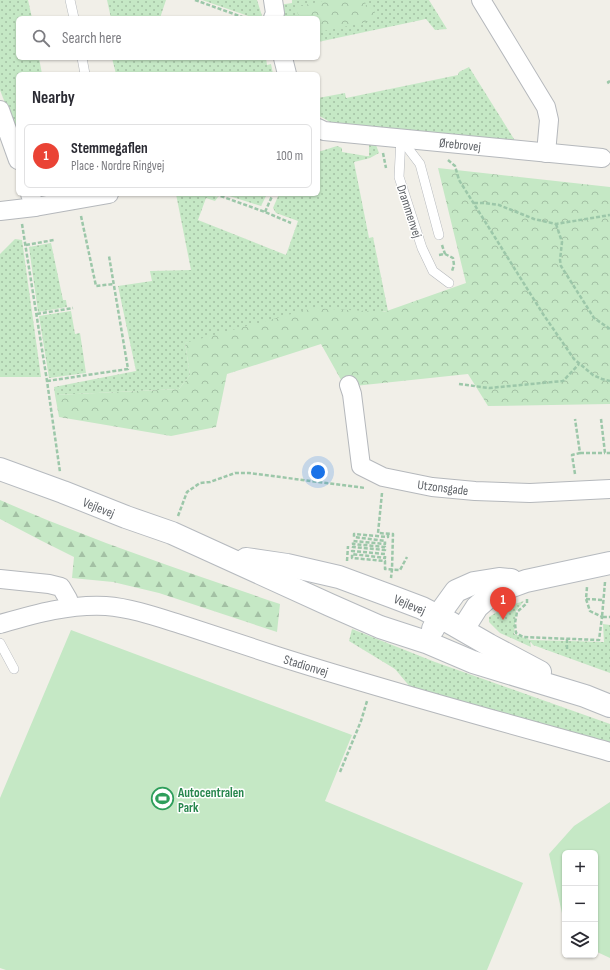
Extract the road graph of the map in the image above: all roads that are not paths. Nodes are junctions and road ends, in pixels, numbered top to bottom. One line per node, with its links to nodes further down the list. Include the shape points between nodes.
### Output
1 (70, 0): 4 (lane)
2 (273, 0): 5 (street)
3 (482, 0): 13 (street, via 546,107 549,120)
4 (74, 16)
5 (274, 16)
6 (82, 60): 8 (lane)
7 (284, 60): 9 (street)
8 (85, 72)
9 (286, 72)
10 (0, 110): 14 (street)
11 (320, 129): 12 (street, Ørebrovej)
12 (401, 138): 13 (street, Ørebrovej); 19 (lane, Drammenvej, via 420,164); 20 (lane, Drammenvej, via 399,177 422,248 433,270)
13 (546, 153): 15 (street, Ørebrovej)
14 (16, 154)
15 (602, 158)
16 (99, 196): 17 (street)
17 (29, 203): 18 (street)
18 (0, 211)
19 (439, 235)
20 (449, 283)
21 (349, 385): 23 (street, Utzonsgade, via 361,466 383,477 432,487 475,491 530,493)
22 (0, 469): 24 (main road, Vejlevej, via 172,533)
23 (610, 489)
24 (219, 555): 31 (main road, Vejlevej, via 380,627); 31 (main road, Vejlevej, via 287,565 339,577 393,596 422,608)
25 (610, 563): 27 (main road)
26 (0, 579): 28 (street, via 61,587)
27 (526, 581): 30 (main road, via 493,593 477,607); 31 (main road, via 499,579 474,583 456,591)
28 (70, 607): 29 (street, Stadionvej); 36 (street, Stadionvej, via 106,606 144,613 371,685)
29 (0, 624)
30 (463, 629): 31 (main road, Vejlevej); 34 (main road, Vejlevej)
31 (432, 630): 34 (main road, Vejlevej, via 473,662)
32 (0, 643): 33 (lane)
33 (14, 669)
34 (585, 696): 35 (main road, Vejlevej)
35 (610, 706)
36 (610, 752)

